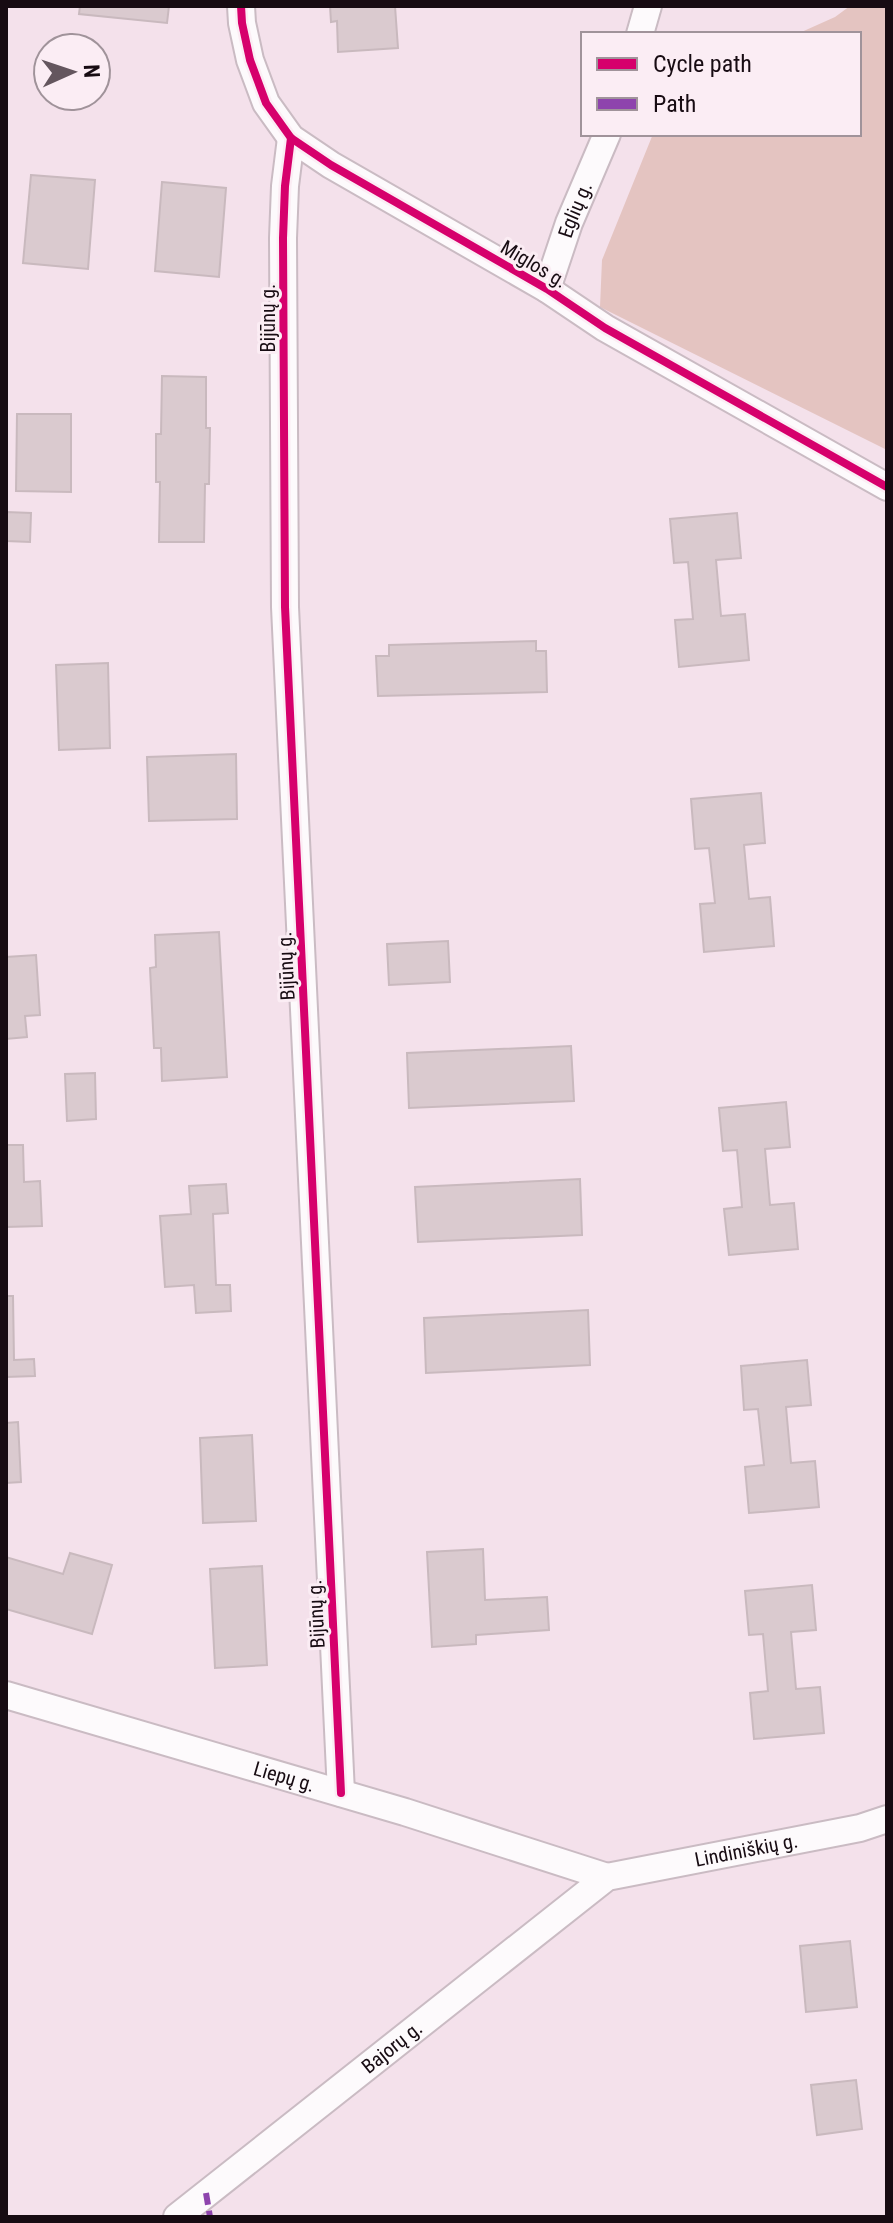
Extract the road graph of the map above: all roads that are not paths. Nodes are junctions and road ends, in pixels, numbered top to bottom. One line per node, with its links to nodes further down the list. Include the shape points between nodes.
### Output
1 (241, 6): 5 (street, Miglos g., via 250,60 266,103)
2 (648, 6): 3 (street)
3 (641, 32)
4 (606, 136): 6 (street, Eglių g.)
5 (291, 138): 6 (street, Miglos g.); 9 (street, Bijūnų g., via 283,238 285,607)
6 (547, 289): 7 (street, Miglos g., via 605,328)
7 (887, 487)
8 (6, 1695): 9 (street, Liepų g.)
9 (341, 1793): 11 (street, Liepų g.)
10 (887, 1819): 11 (street, Lindiniškių g.)
11 (607, 1877): 12 (street, Bajorų g.)
12 (177, 2217)

